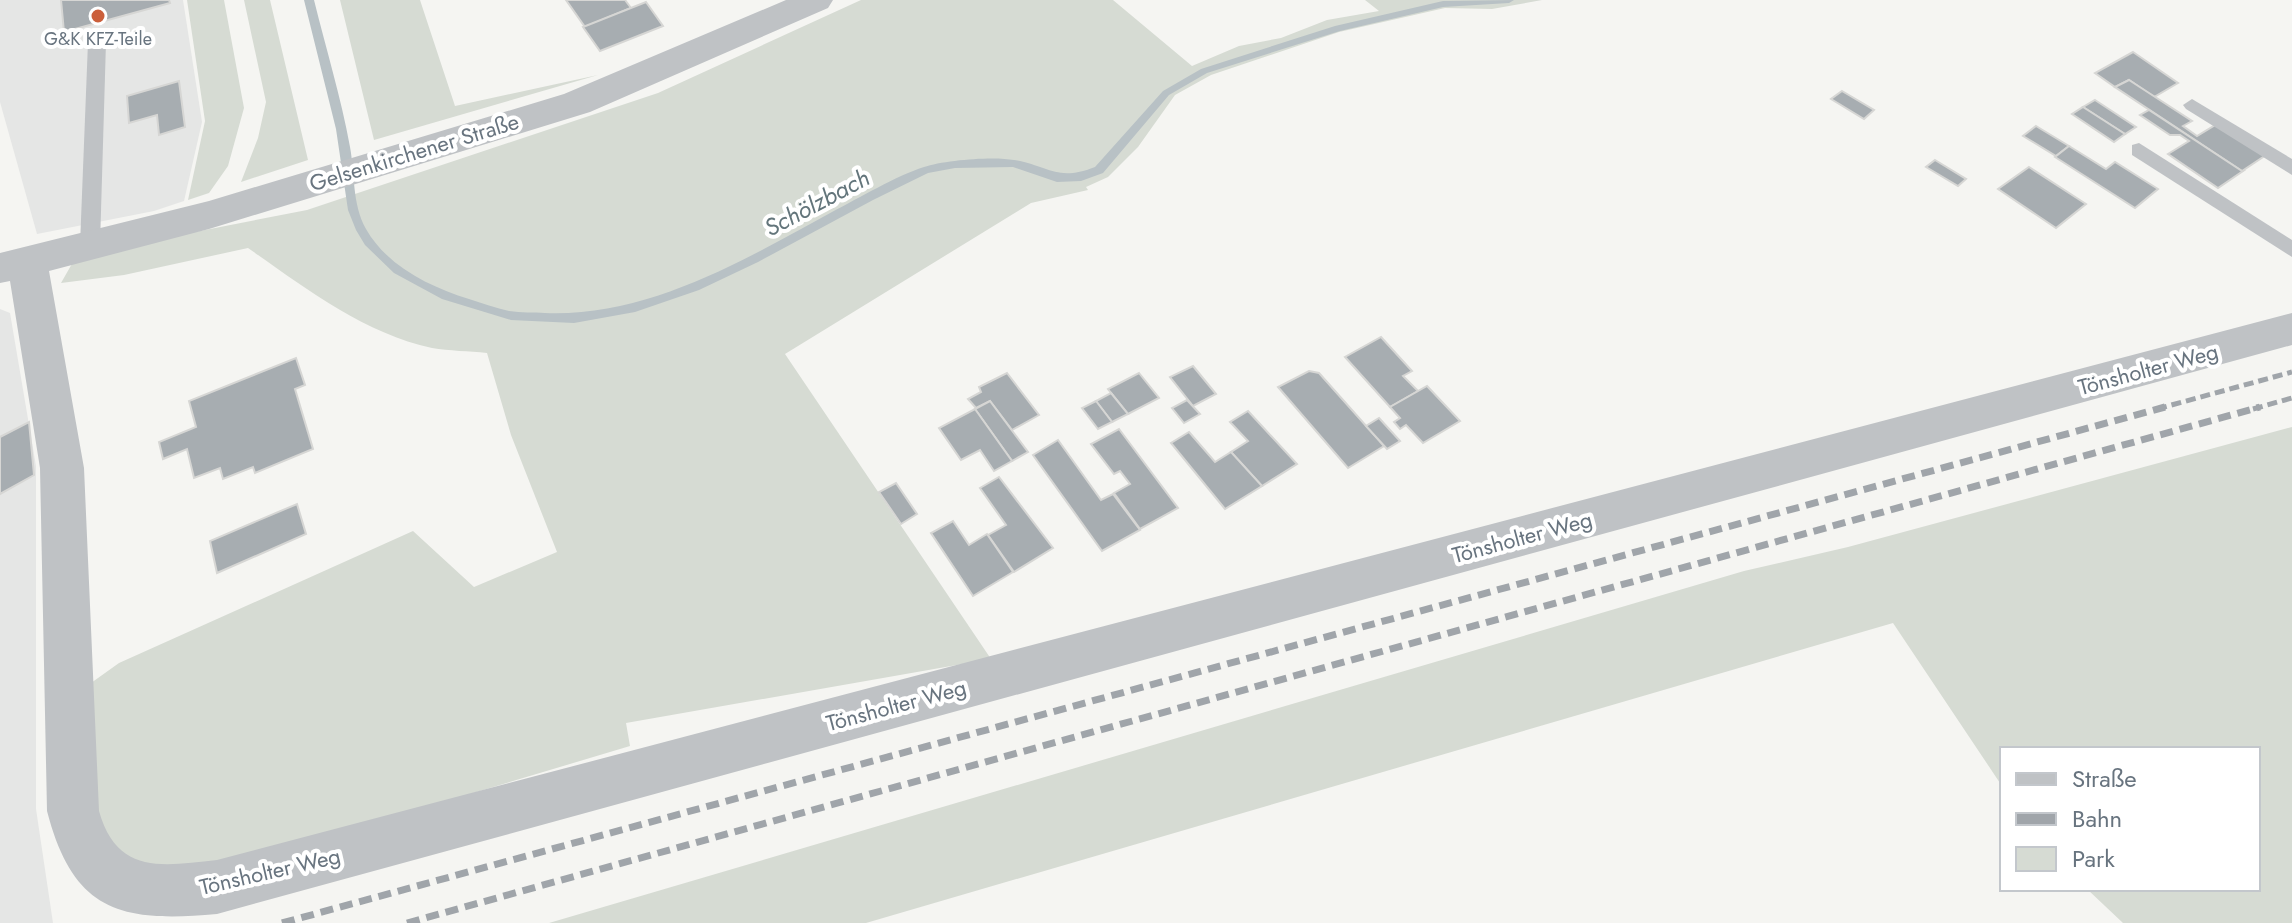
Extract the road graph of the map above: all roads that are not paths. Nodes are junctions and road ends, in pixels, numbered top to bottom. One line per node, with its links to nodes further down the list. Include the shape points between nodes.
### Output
1 (816, 0): 6 (street, Gelsenkirchener Straße, via 577,103 209,215)
2 (97, 42): 6 (lane)
3 (2192, 105): 5 (lane)
4 (2139, 150): 7 (lane)
5 (2292, 168)
6 (90, 245): 8 (street, Gelsenkirchener Straße)
7 (2292, 250)
8 (14, 264): 9 (street, Tönsholter Weg, via 62,468 77,836 101,873 131,888 166,893 233,883)
9 (2292, 329)

